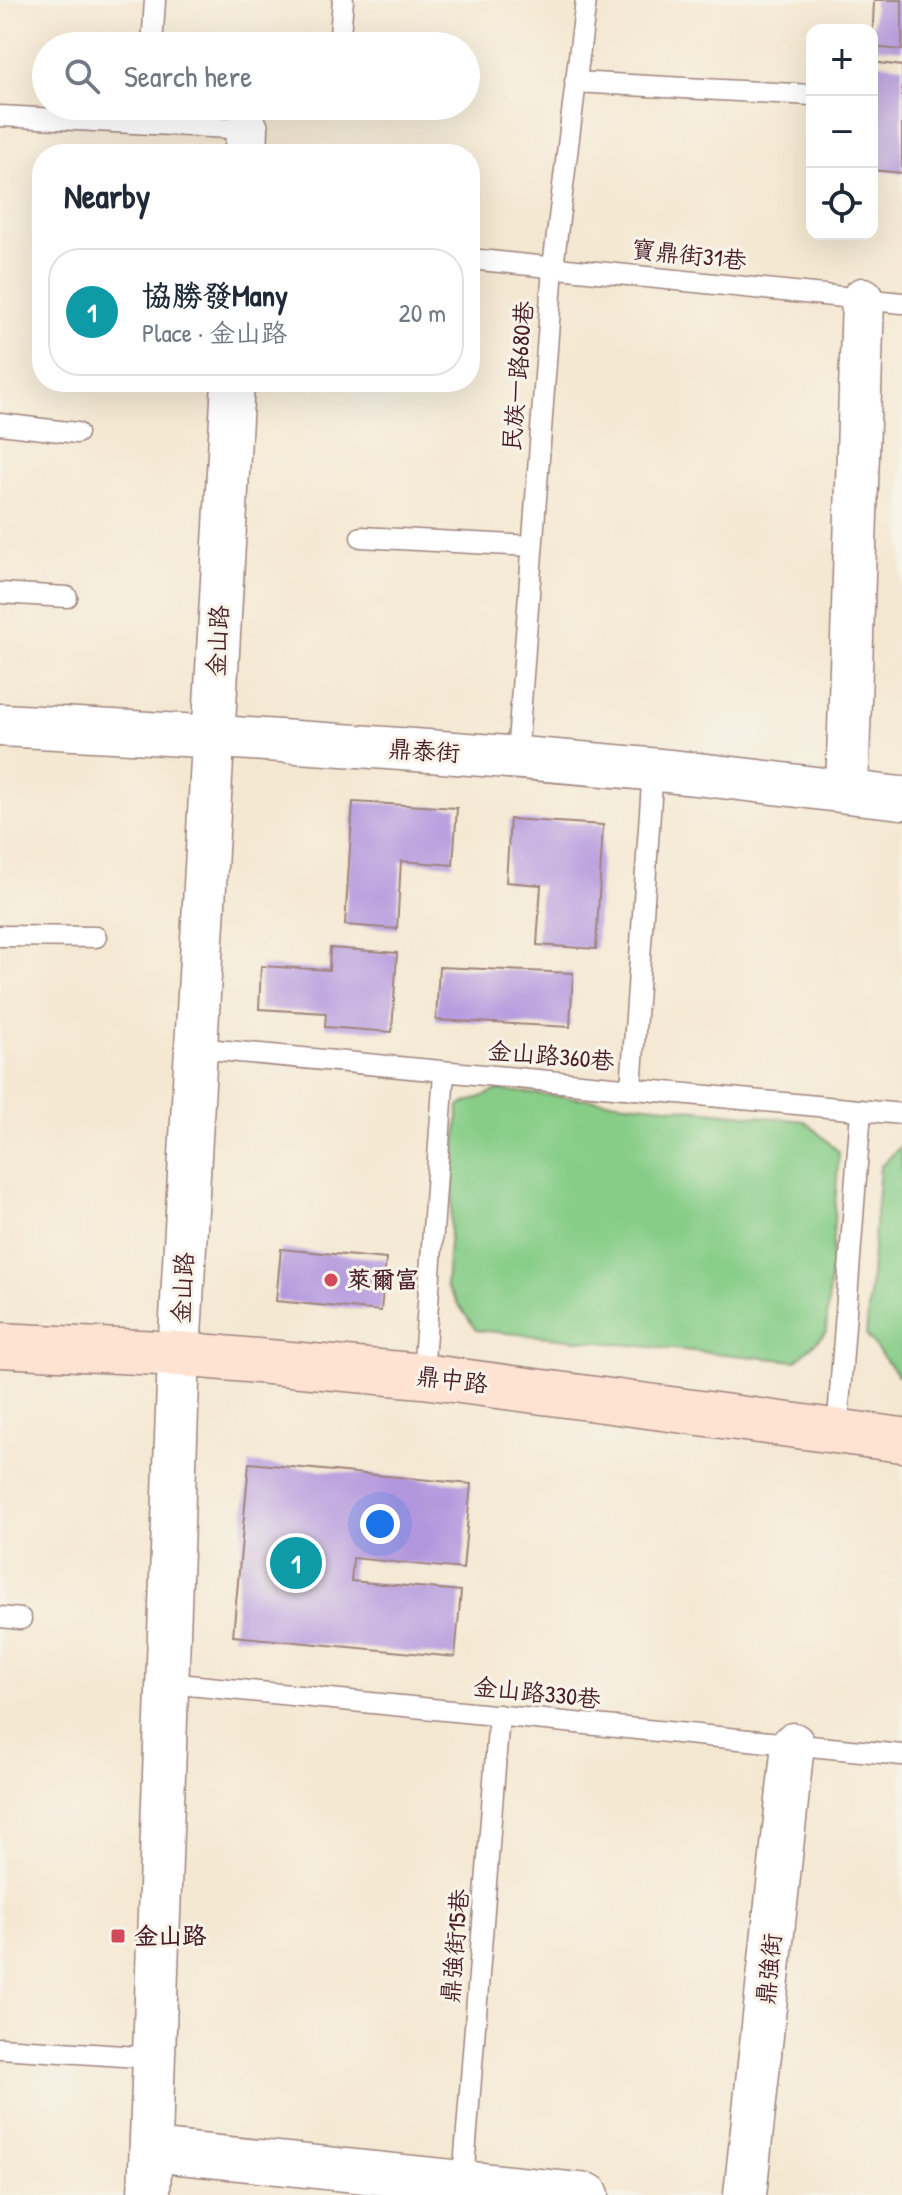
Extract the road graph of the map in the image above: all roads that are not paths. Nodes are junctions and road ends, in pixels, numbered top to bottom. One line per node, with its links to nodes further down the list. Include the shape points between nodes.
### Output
1 (155, 0): 4 (lane)
2 (343, 0): 5 (lane)
3 (586, 0): 6 (lane, 民族一路680巷)
4 (153, 32)
5 (340, 32)
6 (575, 82): 7 (lane); 13 (lane, 民族一路680巷)
7 (806, 95)
8 (0, 116): 9 (lane)
9 (32, 116)
10 (186, 120): 11 (lane)
11 (248, 130)
12 (480, 260): 13 (lane, 寶鼎街31巷)
13 (553, 267): 14 (lane, 寶鼎街31巷); 19 (lane, 民族一路680巷)
14 (882, 301): 26 (street)
15 (232, 392): 23 (street, 金山路)
16 (0, 424): 17 (lane)
17 (77, 433)
18 (361, 537): 19 (lane)
19 (531, 546): 24 (lane, 民族一路680巷)
20 (0, 593): 21 (lane)
21 (67, 597)
22 (0, 725): 23 (street, 鼎泰街)
23 (213, 735): 24 (street, 鼎泰街); 30 (street, 金山路)
24 (517, 757): 25 (street, 鼎泰街)
25 (653, 769): 26 (street, 鼎泰街); 32 (lane)
26 (847, 792): 27 (street, 鼎泰街)
27 (902, 798)
28 (0, 936): 29 (lane)
29 (96, 937)
30 (196, 1048): 31 (lane, 金山路360巷); 36 (street, 金山路)
31 (444, 1072): 32 (lane, 金山路360巷); 37 (lane)
32 (631, 1089): 33 (lane, 金山路360巷)
33 (861, 1110): 34 (lane, 金山路360巷); 38 (lane)
34 (902, 1114)
35 (0, 1345): 36 (street, 鼎中路)
36 (179, 1354): 37 (street, 鼎中路); 42 (street, 金山路)
37 (423, 1376): 38 (street, 鼎中路)
38 (837, 1433): 39 (street, 鼎中路)
39 (902, 1440)
40 (0, 1617): 41 (lane)
41 (21, 1619)
42 (168, 1683): 43 (lane, 金山路330巷); 47 (street, 金山路)
43 (499, 1715): 44 (lane, 金山路330巷); 49 (lane, 鼎強街15巷)
44 (793, 1744): 45 (lane, 金山路330巷); 52 (street, 鼎強街)
45 (902, 1755)
46 (0, 2048): 47 (lane)
47 (154, 2058): 48 (street, 金山路)
48 (151, 2150): 49 (street); 50 (street, 金山路)
49 (463, 2182): 51 (street)
50 (149, 2195)
51 (588, 2195)
52 (745, 2195)

